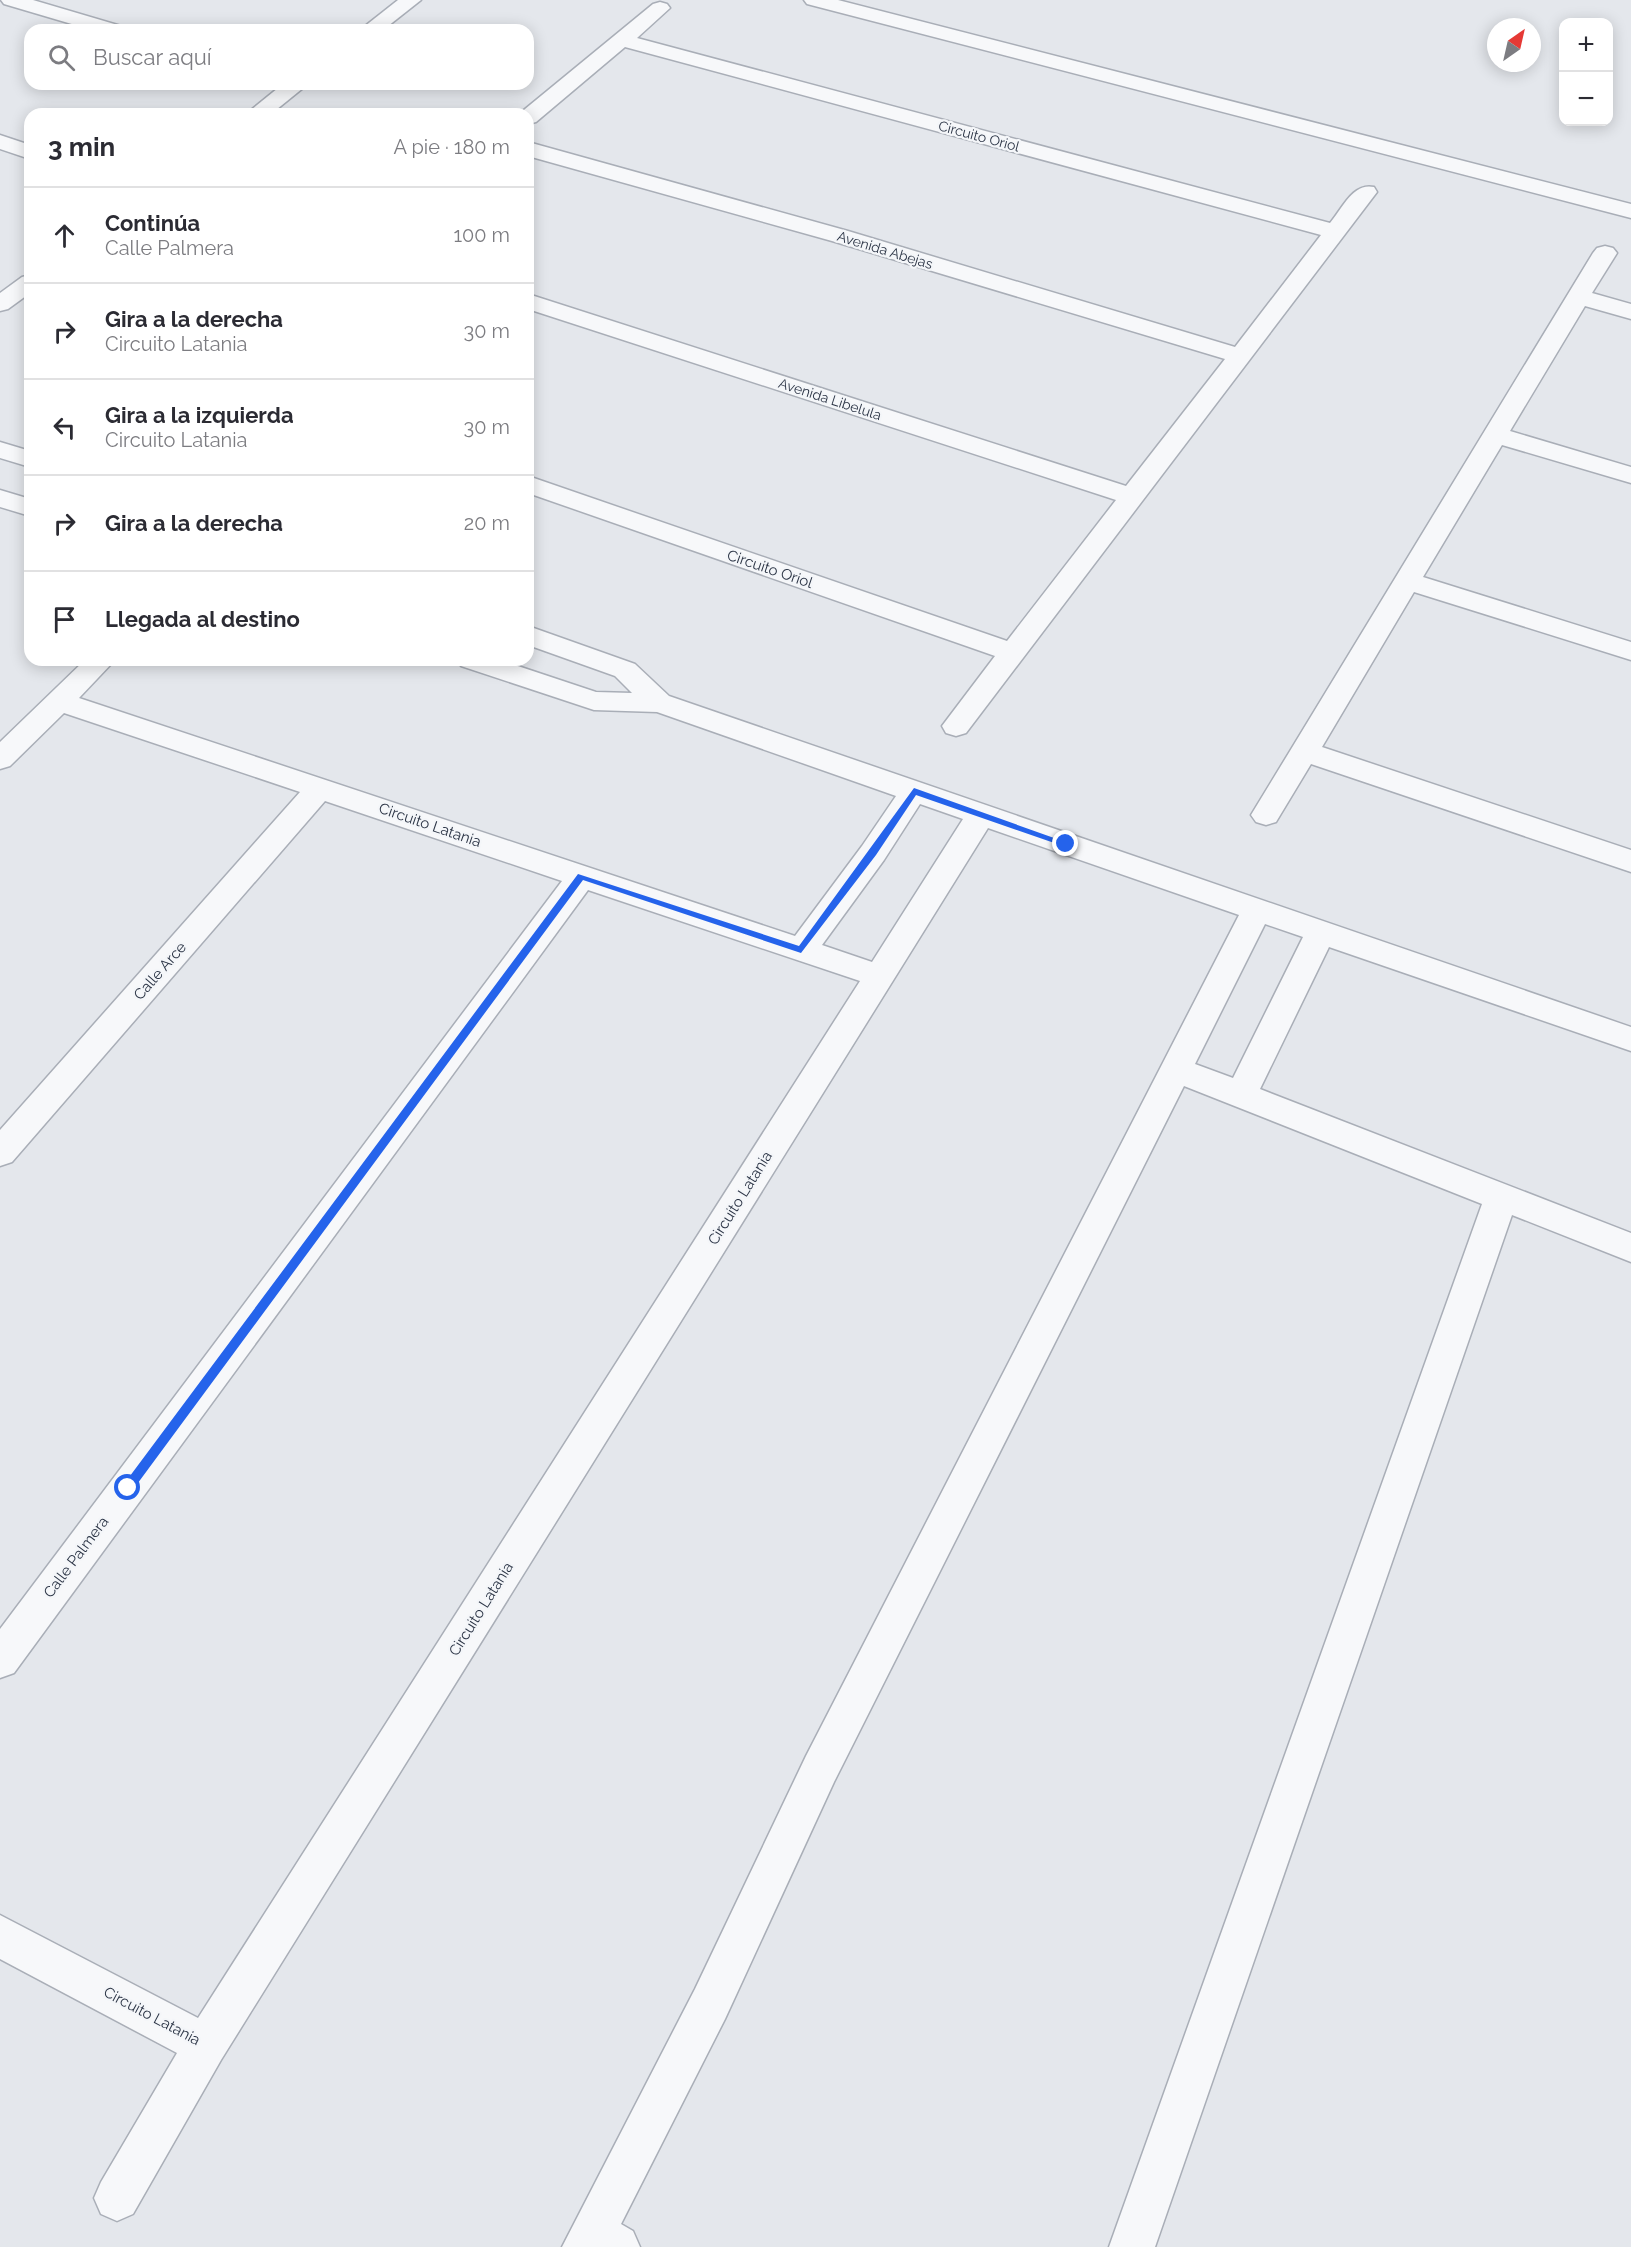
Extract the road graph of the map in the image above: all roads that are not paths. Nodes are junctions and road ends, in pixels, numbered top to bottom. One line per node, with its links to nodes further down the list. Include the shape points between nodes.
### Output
1 (11, 0): 5 (street)
2 (411, 0): 6 (street)
3 (814, 0): 15 (street)
4 (660, 8): 7 (street)
5 (93, 24)
6 (378, 24)
7 (622, 40): 10 (street); 16 (street, Circuito Oriol)
8 (289, 90): 9 (street)
9 (265, 108)
10 (534, 112)
11 (0, 142): 12 (street)
12 (24, 150)
13 (534, 151): 23 (street, Avenida Abejas, via 852,240)
14 (1366, 192): 16 (street)
15 (1631, 211)
16 (1336, 232): 23 (street)
17 (1605, 253): 19 (street)
18 (24, 286): 21 (street)
19 (1579, 297): 22 (street); 24 (street)
20 (534, 303): 29 (street, Avenida Libelula)
21 (0, 304)
22 (1631, 312)
23 (1240, 356): 29 (street)
24 (1495, 435): 27 (street); 32 (street)
25 (0, 450): 26 (street)
26 (24, 457)
27 (1631, 475)
28 (534, 486): 35 (street, Circuito Oriol)
29 (1133, 497): 35 (street)
30 (0, 498): 31 (street)
31 (24, 506)
32 (1407, 581): 34 (street); 41 (street)
33 (534, 636): 39 (street, via 625,670)
34 (1631, 651)
35 (1013, 653): 40 (street)
36 (95, 666): 38 (street)
37 (489, 666): 39 (street, via 594,701)
38 (59, 701): 42 (street); 43 (street, Circuito Latania)
39 (659, 703): 44 (street)
40 (956, 726)
41 (1304, 751): 45 (street); 47 (street)
42 (0, 759)
43 (320, 788): 48 (street, Circuito Latania); 56 (street, Calle Arce)
44 (914, 791): 46 (street); 51 (street)
45 (1266, 814)
46 (981, 815): 49 (street); 52 (street, Circuito Latania)
47 (1631, 861)
48 (582, 876): 51 (street, Circuito Latania); 59 (street, Calle Palmera)
49 (1257, 909): 50 (street); 54 (street)
50 (1321, 932): 53 (street); 55 (street)
51 (801, 950): 52 (street, Circuito Latania)
52 (880, 976): 61 (street, Circuito Latania)
53 (1631, 1039)
54 (1178, 1070): 55 (street); 63 (street, via 820,1769)
55 (1241, 1095): 57 (street)
56 (0, 1154)
57 (1501, 1197): 58 (street); 64 (street)
58 (1631, 1248)
59 (0, 1660)
60 (0, 1936): 61 (street, Circuito Latania)
61 (206, 2045): 62 (street)
62 (117, 2198)
63 (598, 2243)
64 (1132, 2247)

